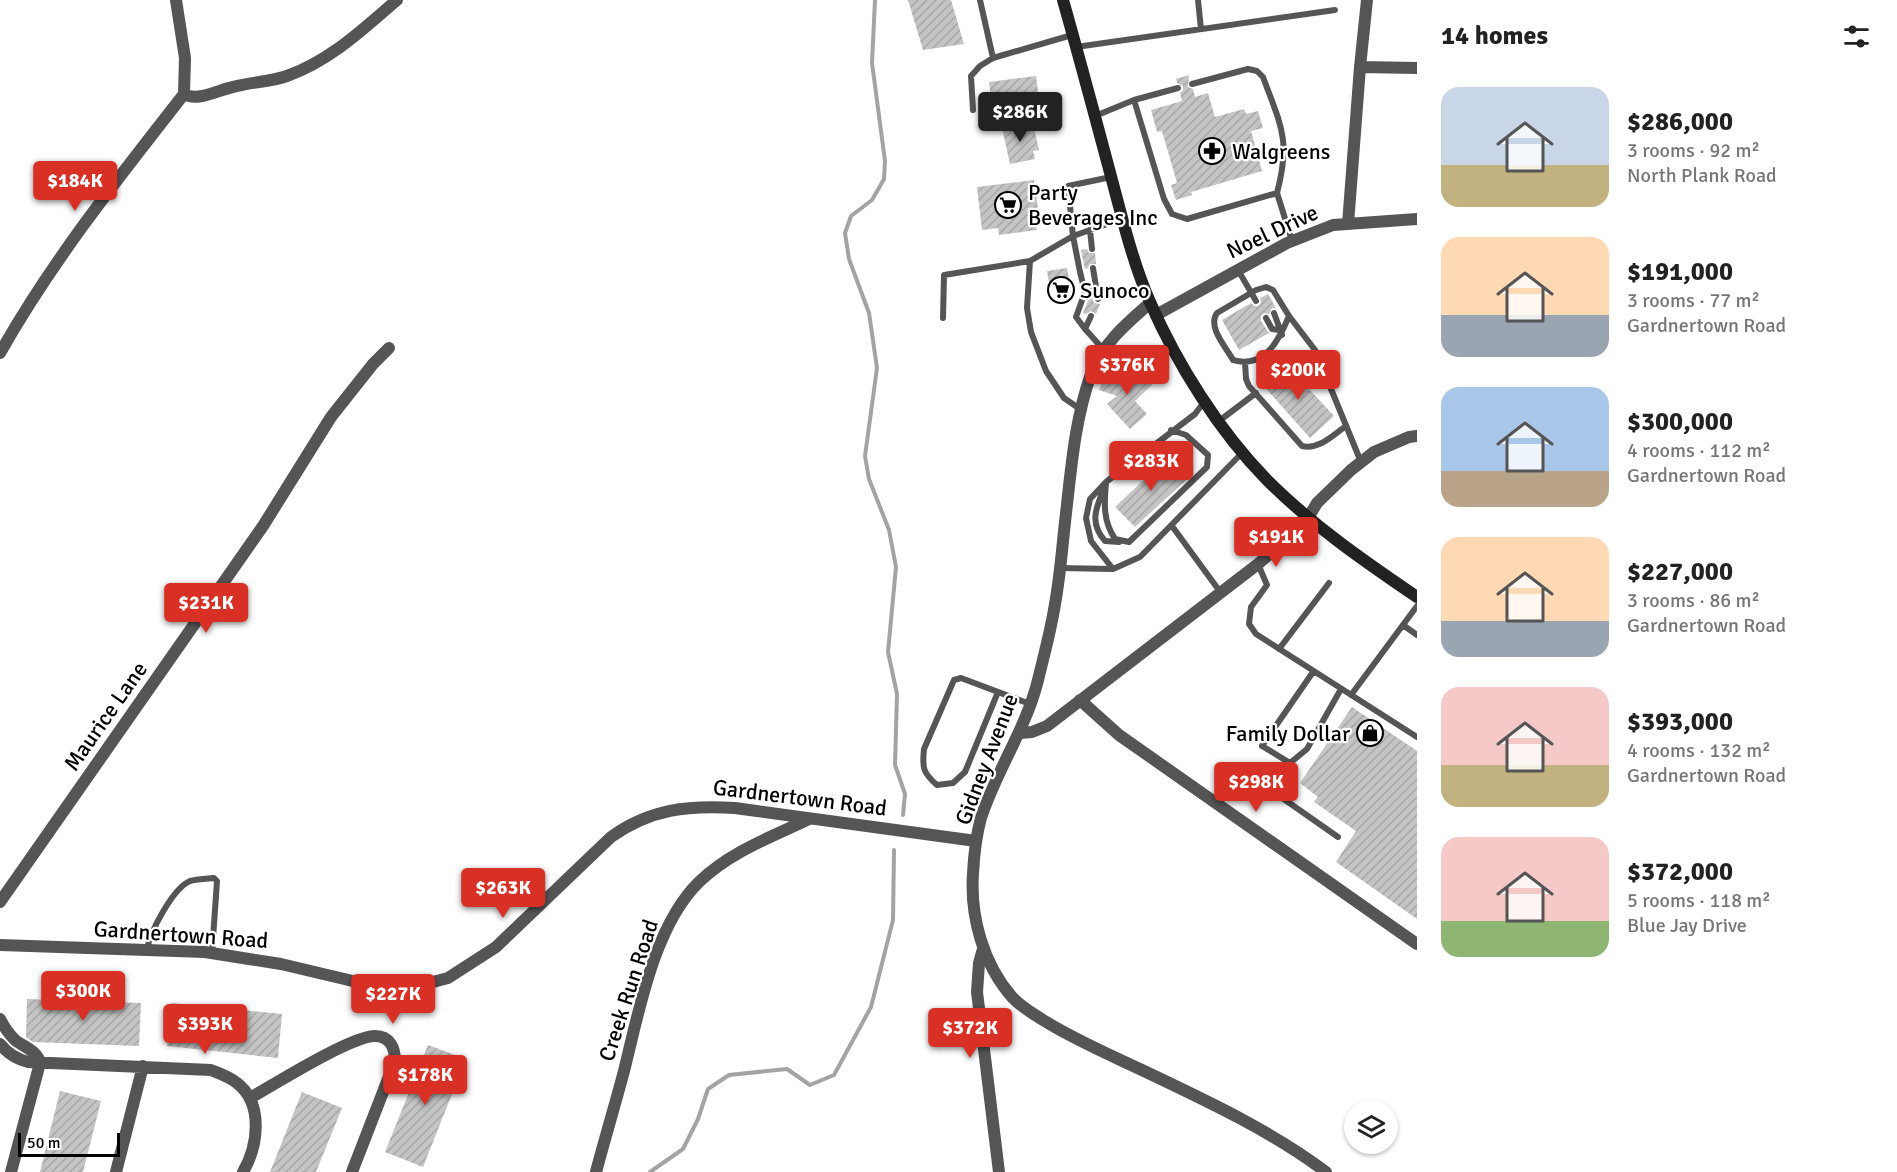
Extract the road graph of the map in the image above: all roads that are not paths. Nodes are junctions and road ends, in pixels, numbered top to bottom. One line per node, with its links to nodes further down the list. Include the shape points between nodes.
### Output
1 (177, 0): 16 (street, via 185,58)
2 (397, 0): 16 (street, via 345,44 289,75 196,97)
3 (980, 0): 11 (lane)
4 (1063, 0): 9 (main road)
5 (1198, 0): 8 (lane)
6 (1367, 0): 12 (street)
7 (1335, 10): 8 (lane)
8 (1201, 29): 10 (lane)
9 (1072, 34): 10 (main road); 11 (lane)
10 (1076, 47): 19 (main road)
11 (993, 58): 18 (lane, via 971,76)
12 (1360, 67): 13 (street); 24 (street)
13 (1417, 68)
14 (1192, 84): 21 (lane, via 1248,69 1263,77 1283,130 1284,168)
15 (1178, 88): 17 (lane)
16 (184, 94): 50 (street, via 71,242)
17 (1134, 100): 19 (lane); 21 (lane, via 1172,214 1187,219)
18 (973, 110)
19 (1095, 116): 20 (main road)
20 (1111, 177): 22 (main road); 26 (lane, via 1068,186)
21 (1277, 193): 27 (lane)
22 (1123, 219): 25 (lane); 39 (main road)
23 (1417, 219): 24 (street, Noel Drive)
24 (1348, 224): 27 (street, Noel Drive, via 1320,228)
25 (1090, 230): 26 (lane); 28 (lane)
26 (1073, 236): 29 (lane); 34 (lane)
27 (1292, 241): 31 (street, Noel Drive)
28 (1092, 249)
29 (1030, 261): 44 (lane, via 944,275); 54 (lane, via 1027,308 1031,332 1046,371 1064,398)
30 (1093, 268): 32 (lane)
31 (1238, 270): 35 (lane); 41 (street, Noel Drive)
32 (1095, 287): 34 (lane); 37 (lane)
33 (1260, 289): 35 (lane); 36 (lane); 43 (lane, via 1273,290)
34 (1085, 292): 46 (lane, via 1076,317)
35 (1251, 293): 38 (lane); 51 (lane, via 1214,318 1214,326 1233,360)
36 (1264, 296)
37 (1098, 299)
38 (1256, 301)
39 (1150, 303): 41 (main road); 49 (street, Gidney Avenue)
40 (1274, 313): 47 (lane)
41 (1156, 315): 53 (main road)
42 (1091, 316): 46 (lane)
43 (1289, 316): 47 (lane); 56 (lane, via 1315,350)
44 (943, 318)
45 (1266, 318): 47 (lane, via 1272,329)
46 (1085, 329): 49 (lane)
47 (1281, 332): 51 (lane, via 1270,351)
48 (389, 348): 87 (street, Maurice Lane, via 331,417 263,526)
49 (1103, 349): 54 (street, Gidney Avenue)
50 (0, 353)
51 (1245, 362): 52 (lane, via 1246,378)
52 (1256, 393): 55 (lane); 56 (lane, via 1302,446 1310,448 1322,443)
53 (1204, 401): 55 (main road); 57 (lane, via 1195,414)
54 (1081, 409): 66 (street, Gidney Avenue, via 1071,457)
55 (1219, 422): 59 (main road)
56 (1346, 426): 60 (lane)
57 (1172, 430): 61 (lane); 64 (lane, via 1186,435 1208,455 1208,467)
58 (1417, 436): 60 (street, via 1390,444)
59 (1244, 452): 62 (main road); 63 (lane)
60 (1361, 462): 62 (street, via 1317,503)
61 (1106, 482): 64 (lane, via 1103,508 1109,530 1115,539); 64 (lane, via 1094,513 1099,534 1105,541); 67 (lane, via 1090,499 1086,518 1091,541)
62 (1308, 518): 65 (street); 70 (main road)
63 (1172, 526): 67 (lane, via 1140,557); 69 (lane)
64 (1129, 542)
65 (1258, 564): 69 (street); 74 (lane, via 1267,585 1251,607 1249,624 1256,634)
66 (1059, 568): 67 (lane); 80 (street, Gidney Avenue, via 1055,604)
67 (1113, 569)
68 (1329, 583): 74 (lane)
69 (1222, 593): 79 (street)
70 (1417, 597)
71 (1417, 606): 72 (lane)
72 (1403, 625): 73 (lane); 78 (lane)
73 (1417, 635)
74 (1279, 649): 75 (lane)
75 (1313, 672): 76 (lane); 83 (lane, via 1262,746)
76 (1341, 689): 78 (lane); 83 (lane, via 1307,749)
77 (998, 692): 77 (lane, via 961,678 954,680 922,761 926,776 938,785 953,783 965,772); 80 (lane)
78 (1352, 695): 82 (lane)
79 (1080, 700): 81 (street, via 1047,726); 88 (street, via 1119,735)
80 (1030, 704): 81 (street, Gidney Avenue)
81 (1020, 733): 86 (street, Gidney Avenue, via 981,819)
82 (1417, 737)
83 (1290, 763): 85 (lane, via 1278,795)
84 (809, 819): 86 (street, Gardnertown Road); 92 (street, Gardnertown Road, via 700,806 674,809 627,826 496,947 448,978 431,983 378,987 281,964); 105 (street, Creek Run Road, via 720,865 699,882 678,908 660,942 640,1006)
85 (1338, 837)
86 (976, 841): 91 (street, Gidney Avenue, via 972,898)
87 (0, 902)
88 (1417, 944)
89 (0, 945): 90 (street, Gardnertown Road)
90 (147, 949): 92 (street, Gardnertown Road); 92 (lane, via 160,916 181,886 214,878 217,881)
91 (983, 949): 100 (street, Gidney Avenue, via 1012,997 1025,1009 1070,1036 1257,1127); 106 (street, via 977,993)
92 (212, 953)
93 (0, 1020): 97 (street, via 15,1039 35,1053)
94 (0, 1044): 96 (street)
95 (0, 1054): 96 (street)
96 (17, 1059): 97 (street)
97 (40, 1064): 98 (street); 101 (street)
98 (143, 1066): 99 (street, via 212,1070 239,1085); 102 (street)
99 (250, 1098): 103 (street, via 255,1138); 104 (street, via 356,1039 386,1039 393,1045 395,1061)
100 (1322, 1171)
101 (12, 1172)
102 (116, 1172)
103 (243, 1172)
104 (352, 1172)
105 (596, 1172)
106 (999, 1172)

